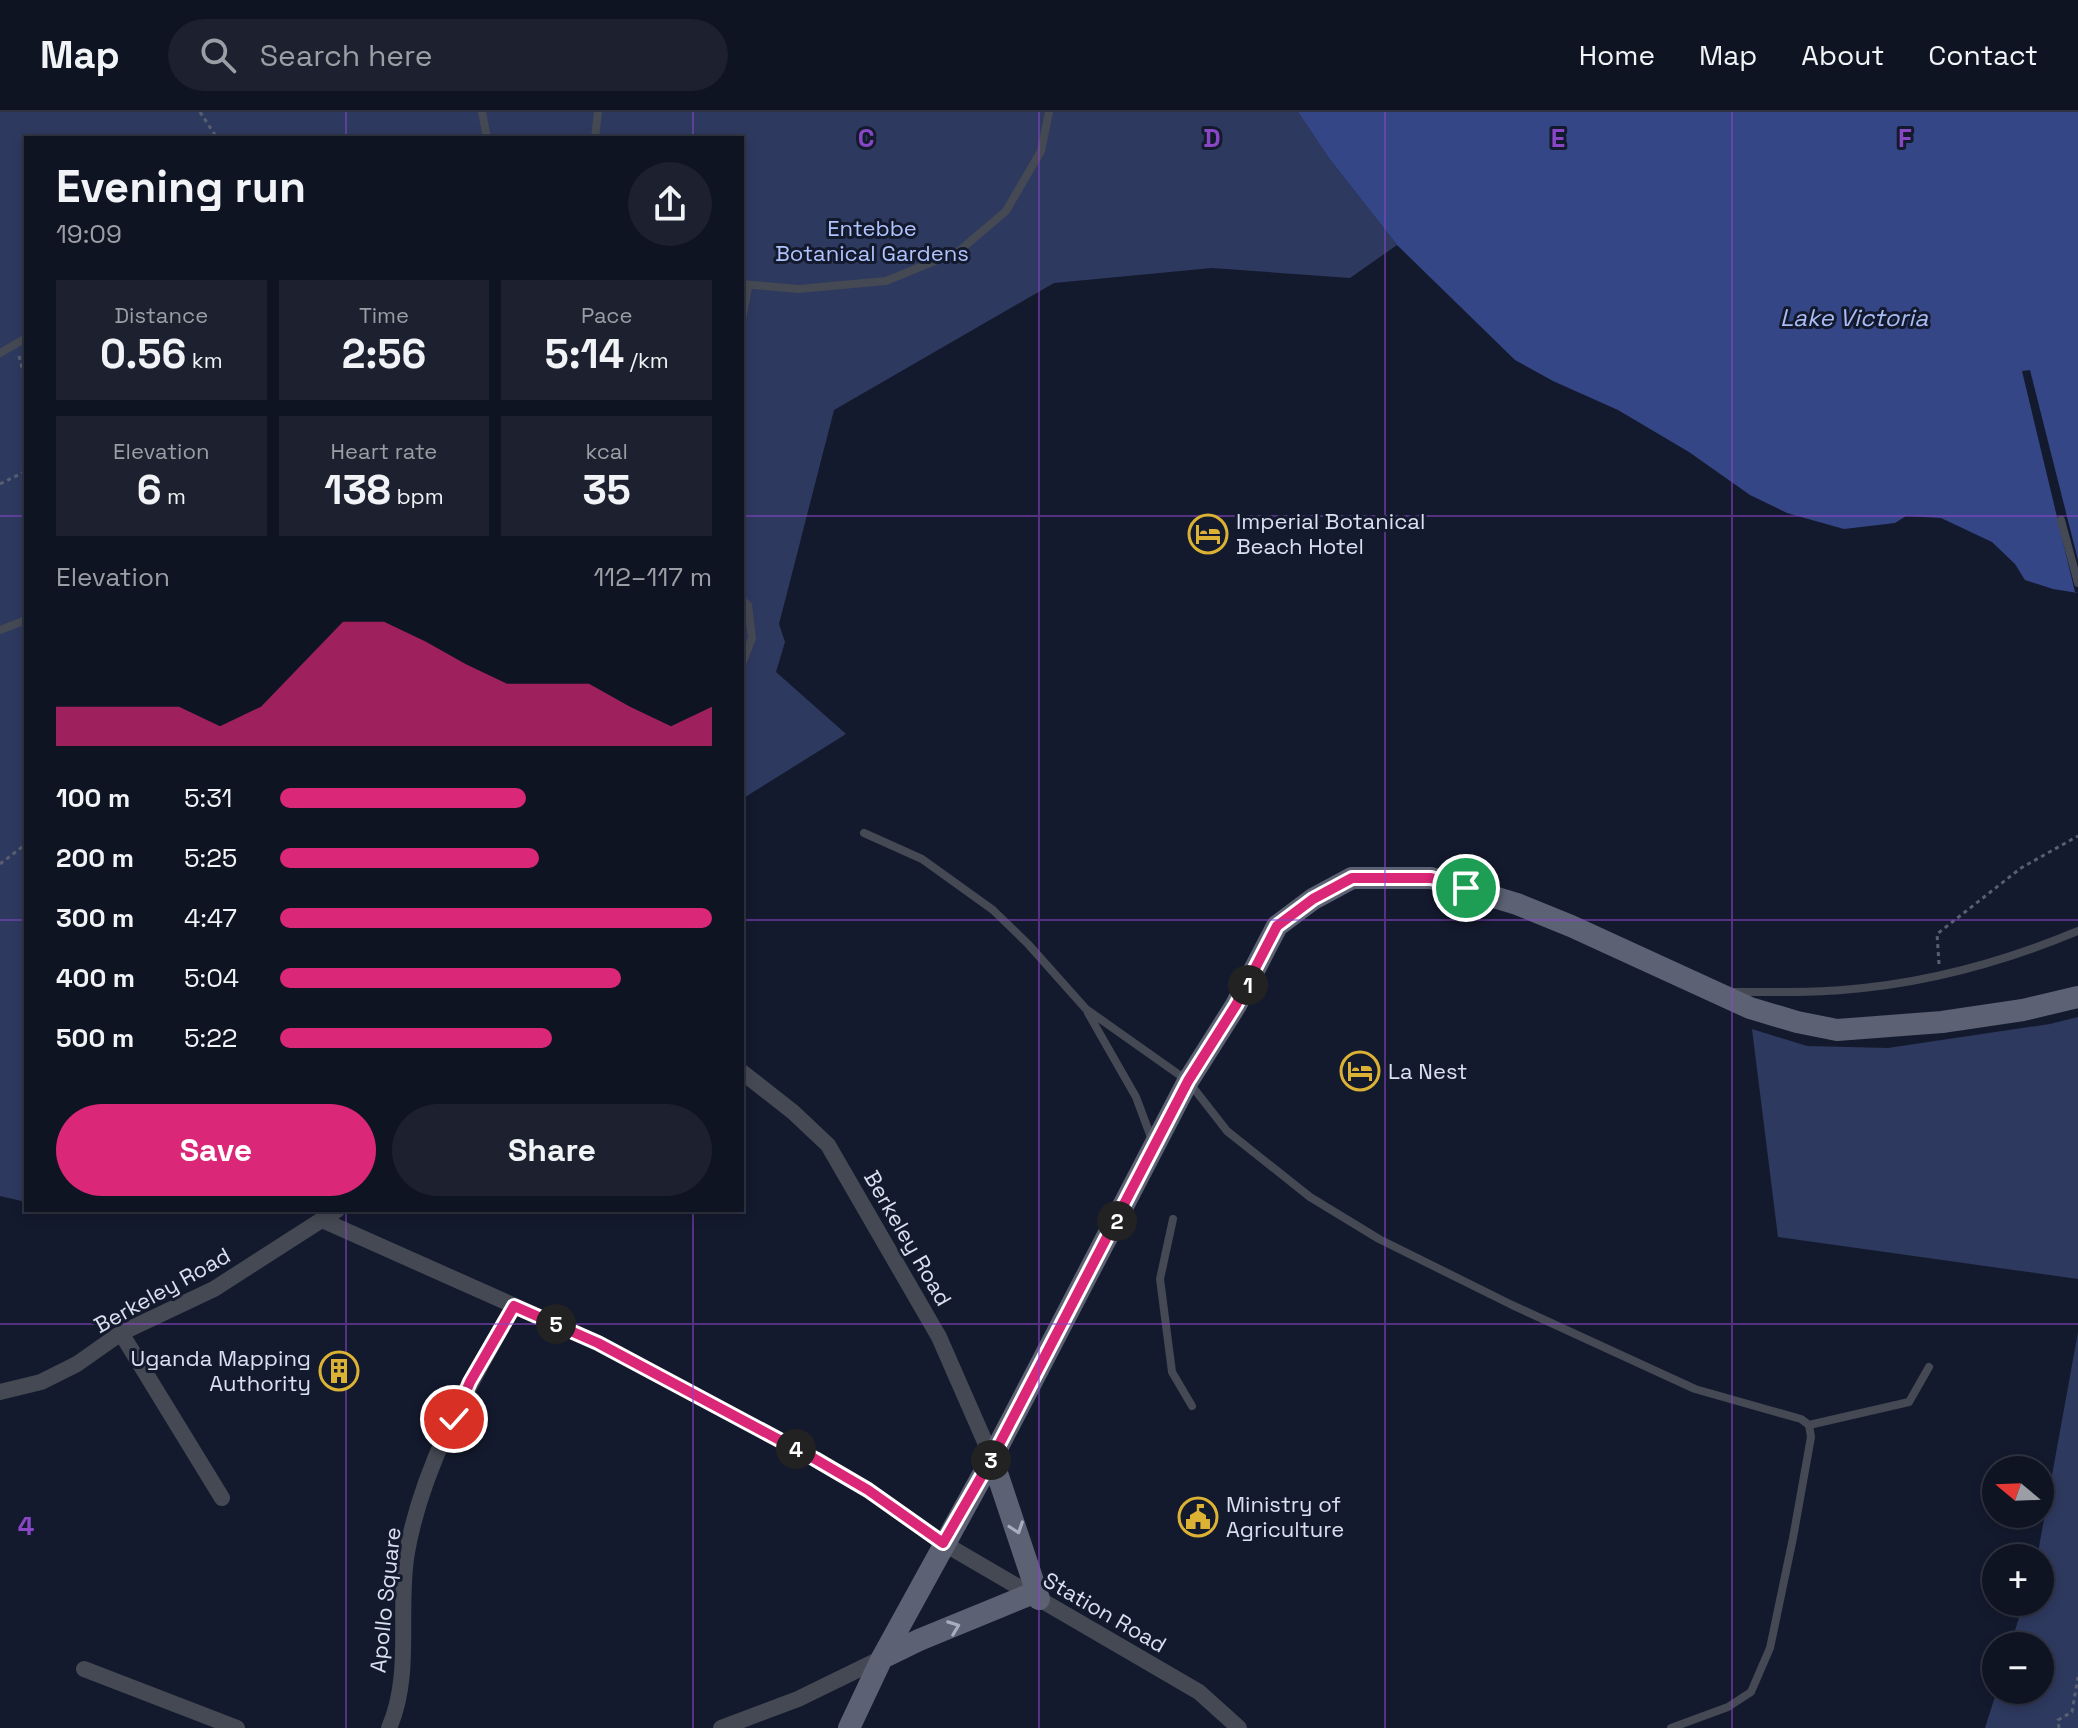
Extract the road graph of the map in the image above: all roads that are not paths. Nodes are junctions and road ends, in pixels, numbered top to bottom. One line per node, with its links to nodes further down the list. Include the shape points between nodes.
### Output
1 (482, 112): 4 (lane)
2 (598, 112): 5 (lane)
3 (1049, 112): 6 (lane, via 1041,151 1006,211 959,251 886,281 798,289)
4 (487, 136)
5 (595, 136)
6 (745, 286)
7 (24, 340): 8 (lane)
8 (0, 353)
9 (2061, 520): 10 (lane)
10 (2078, 583)
11 (744, 602): 14 (lane, via 752,638)
12 (24, 621): 13 (lane)
13 (0, 630)
14 (744, 659)
15 (864, 833): 19 (lane, via 922,859 974,895 1028,944)
16 (2078, 931): 17 (lane, via 1940,976 1841,990)
17 (1715, 992): 18 (street, via 1761,1011 1837,1030 1942,1022); 21 (street, via 1517,904 1431,878 1352,878 1277,926)
18 (2078, 997)
19 (1086, 1009): 21 (lane); 22 (lane, via 1136,1097)
20 (744, 1074): 32 (street, Berkeley Road, via 828,1145 939,1337)
21 (1188, 1081): 22 (street); 31 (lane, via 1227,1131 1310,1197 1379,1239 1695,1389)
22 (1155, 1148): 32 (street)
23 (334, 1212): 25 (street, Berkeley Road)
24 (1173, 1219): 30 (lane, via 1161,1291 1172,1372)
25 (322, 1220): 26 (street, Station Road); 27 (street, Berkeley Road, via 214,1289)
26 (514, 1306): 34 (street, Station Road, via 598,1343 815,1459); 39 (street, Apollo Square, via 470,1382 416,1514 407,1554 401,1673)
27 (121, 1333): 29 (street, Berkeley Road, via 41,1382); 33 (street)
28 (1929, 1367): 31 (lane, via 1909,1402)
29 (0, 1392)
30 (1192, 1406)
31 (1809, 1425): 43 (lane, via 1811,1437 1770,1648 1751,1692 1728,1707)
32 (992, 1458): 34 (street); 35 (street, one-way to 35)
33 (222, 1498)
34 (943, 1543): 35 (street, Station Road); 36 (street)
35 (1035, 1597): 36 (street, one-way to 35); 42 (street, Station Road, via 1199,1692)
36 (882, 1658): 40 (street, via 798,1699); 41 (street)
37 (84, 1669): 38 (street)
38 (237, 1728)
39 (389, 1728)
40 (721, 1728)
41 (849, 1728)
42 (1239, 1728)
43 (1671, 1728)

